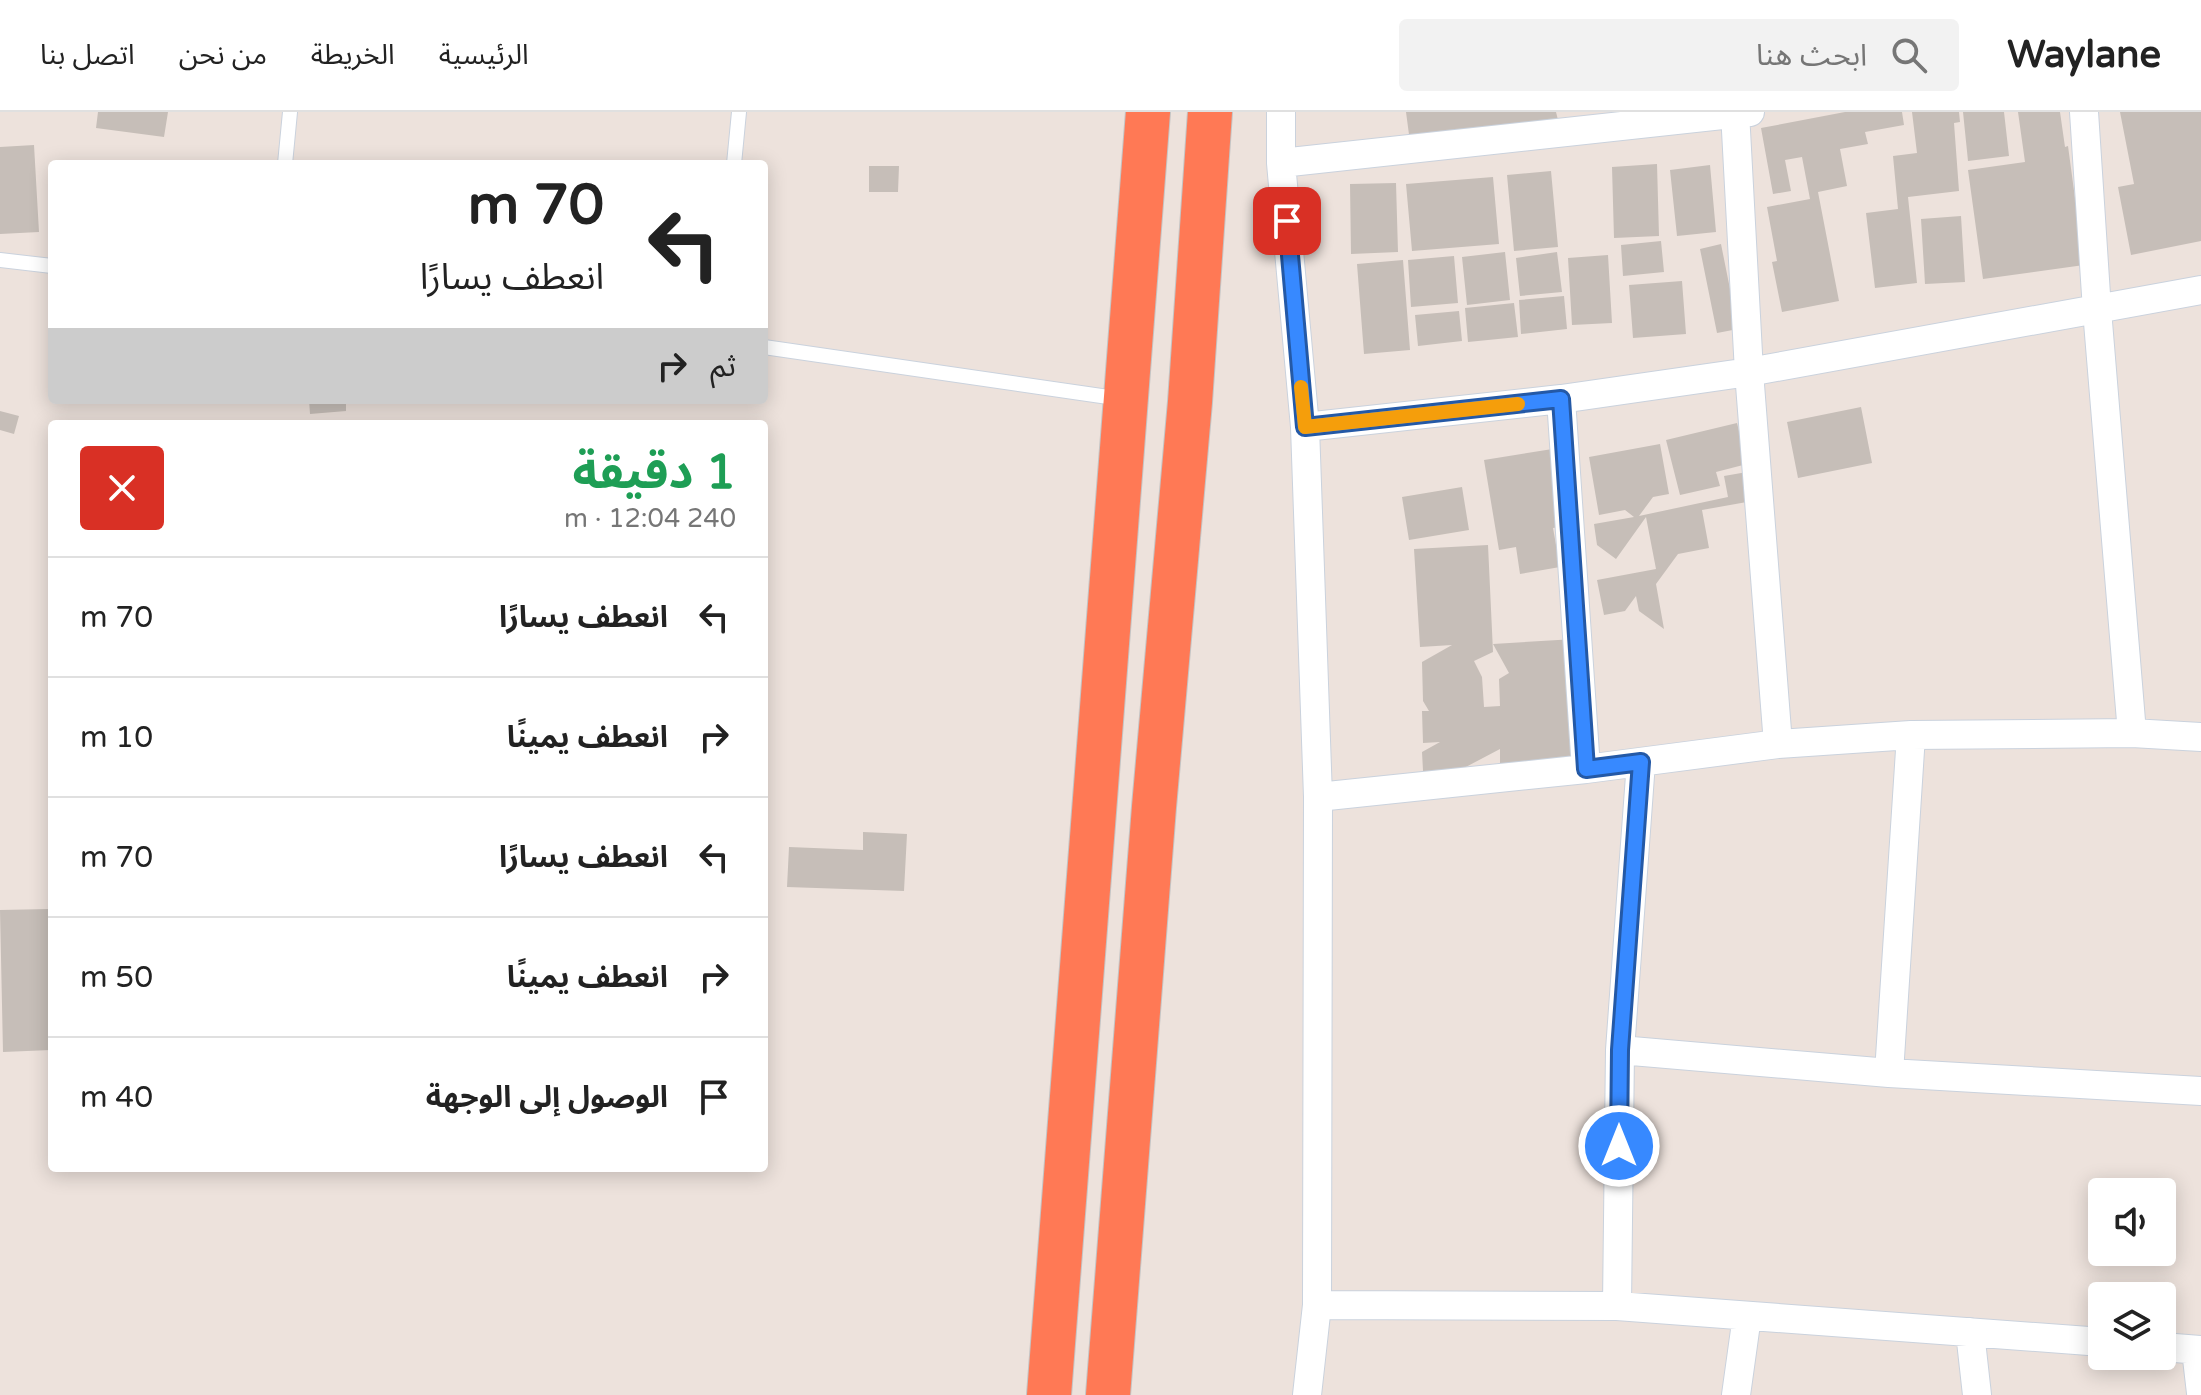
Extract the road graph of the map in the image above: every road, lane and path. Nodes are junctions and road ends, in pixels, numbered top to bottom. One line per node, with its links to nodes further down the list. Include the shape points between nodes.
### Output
1 (290, 112): 8 (lane)
2 (739, 112): 9 (lane)
3 (1148, 112): 17 (highway)
4 (1210, 112): 39 (highway)
5 (1281, 112): 10 (street)
6 (2084, 112): 14 (street)
7 (1740, 113): 10 (street); 16 (street)
8 (285, 160)
9 (734, 160)
10 (1281, 163): 19 (street)
11 (0, 260): 12 (lane)
12 (48, 266)
13 (2201, 290): 14 (street)
14 (2097, 310): 16 (street); 20 (street)
15 (768, 348): 17 (lane)
16 (1749, 372): 18 (street); 23 (street)
17 (1126, 399): 38 (highway)
18 (1561, 399): 19 (street); 25 (street)
19 (1305, 427): 26 (street)
20 (2132, 733): 21 (street); 22 (street)
21 (1911, 735): 23 (street); 28 (street)
22 (2201, 737)
23 (1778, 744): 24 (street)
24 (1641, 762): 25 (street); 27 (street)
25 (1586, 769): 26 (street)
26 (1318, 797): 30 (street)
27 (1620, 1050): 28 (street); 31 (street)
28 (1889, 1073): 29 (street)
29 (2201, 1091)
30 (1317, 1305): 31 (street); 40 (street)
31 (1617, 1306): 32 (street)
32 (1747, 1316): 33 (street); 41 (street)
33 (1970, 1332): 34 (street); 42 (street)
34 (2088, 1341)
35 (2176, 1348): 36 (street)
36 (2198, 1350): 37 (street)
37 (2201, 1393)
38 (1049, 1395)
39 (1108, 1395)
40 (1307, 1395)
41 (1736, 1395)
42 (1977, 1395)

